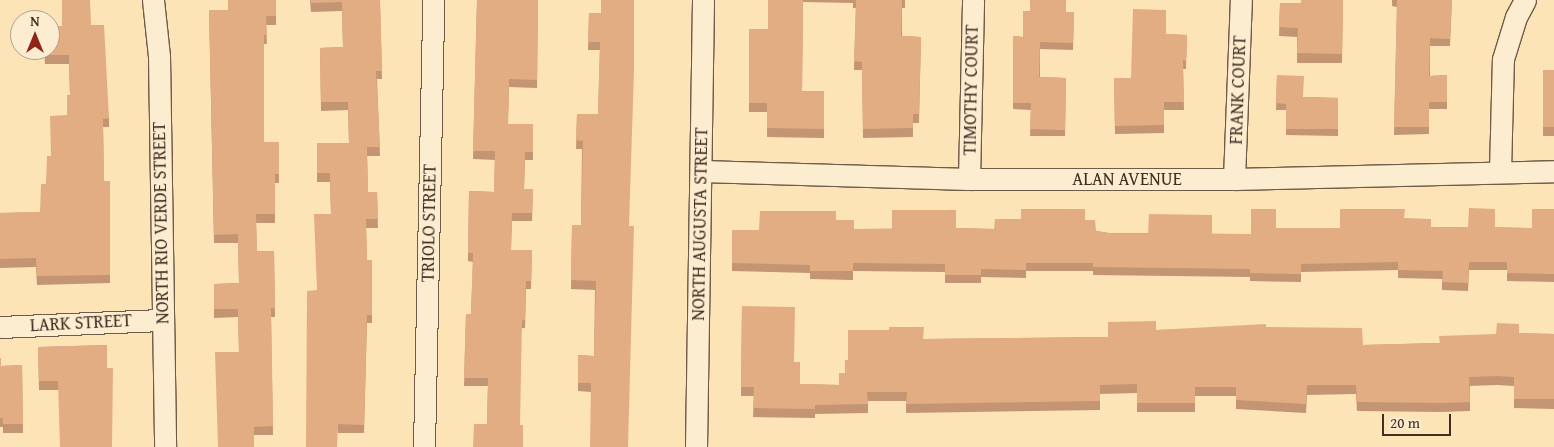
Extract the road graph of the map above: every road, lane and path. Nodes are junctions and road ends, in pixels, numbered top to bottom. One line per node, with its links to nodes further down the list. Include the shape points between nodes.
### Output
1 (153, 0): 12 (street, NORTH RIO VERDE STREET, via 158,56)
2 (433, 0): 15 (street, TRIOLO STREET)
3 (703, 0): 7 (street, NORTH AUGUSTA STREET)
4 (973, 0): 10 (street, TIMOTHY COURT)
5 (1241, 0): 11 (street, FRANK COURT)
6 (1525, 0): 8 (street, via 1503,59)
7 (700, 171): 10 (street, ALAN AVENUE); 16 (street, NORTH AUGUSTA STREET)
8 (1500, 171): 9 (street, ALAN AVENUE); 11 (street, ALAN AVENUE)
9 (1554, 171)
10 (968, 179): 11 (street, ALAN AVENUE)
11 (1234, 179)
12 (162, 320): 13 (street, LARK STREET); 14 (street, NORTH RIO VERDE STREET)
13 (0, 327)
14 (165, 447)
15 (424, 447)
16 (696, 447)

